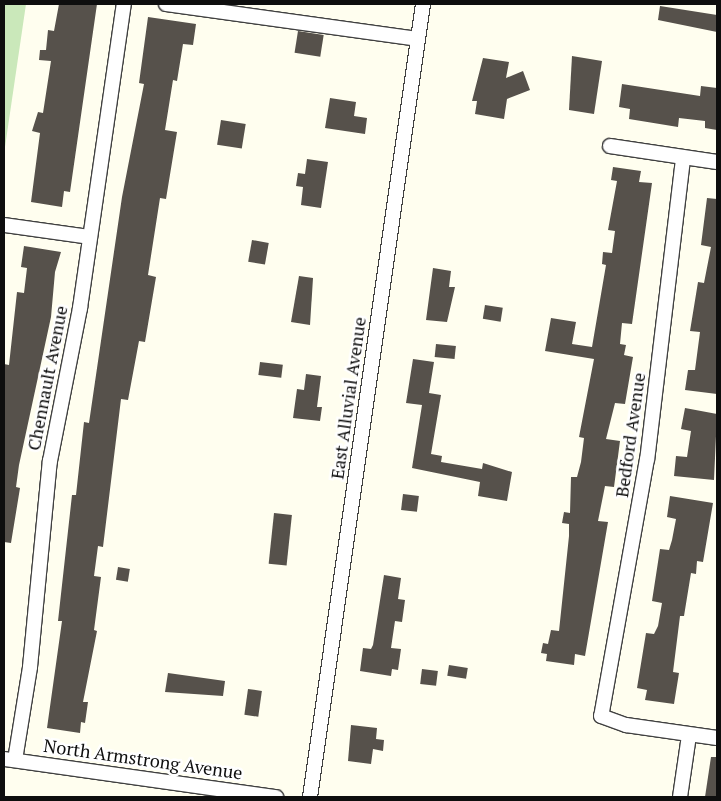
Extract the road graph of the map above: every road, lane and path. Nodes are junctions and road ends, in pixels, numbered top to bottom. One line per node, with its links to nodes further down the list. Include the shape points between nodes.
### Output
1 (124, 4): 9 (street, Chennault Avenue)
2 (166, 4): 4 (street)
3 (423, 4): 4 (street, East Alluvial Avenue)
4 (418, 39): 14 (street, East Alluvial Avenue)
5 (610, 146): 6 (street)
6 (683, 159): 7 (street); 10 (street, Bedford Avenue, via 653,422 601,716 626,726)
7 (717, 162)
8 (4, 225): 9 (street)
9 (89, 237): 12 (street, Chennault Avenue, via 76,334 50,461 30,666)
10 (689, 735): 11 (street); 15 (street)
11 (717, 738)
12 (9, 759): 13 (street, North Armstrong Avenue)
13 (276, 797)
14 (310, 797)
15 (680, 797)

